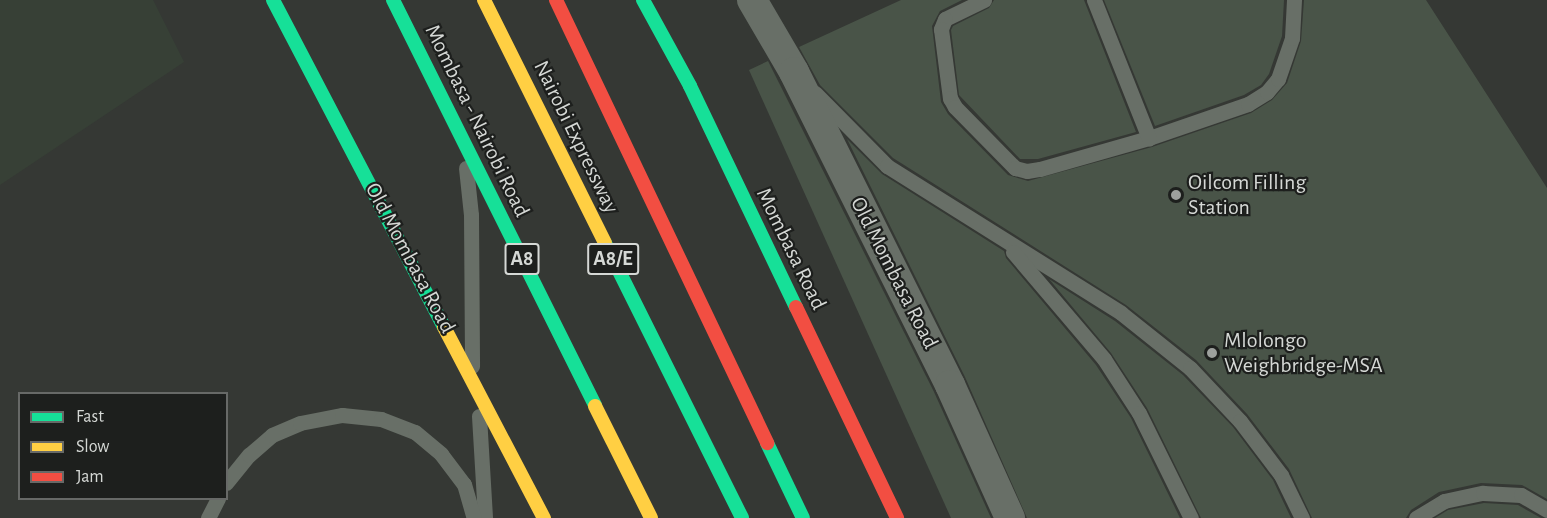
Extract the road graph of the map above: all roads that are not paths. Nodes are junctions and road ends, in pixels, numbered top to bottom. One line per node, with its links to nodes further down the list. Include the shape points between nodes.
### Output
1 (273, 0): 14 (main road, Old Mombasa Road)
2 (393, 0): 10 (main road, Mombasa - Nairobi Road / A8)
3 (484, 0): 23 (main road, Nairobi Expressway / A8/E)
4 (556, 0): 24 (main road, Nairobi Expressway / A8/E)
5 (644, 0): 25 (main road, Mombasa Road, via 690,86)
6 (752, 0): 11 (street, Old Mombasa Road)
7 (984, 0): 12 (lane, via 945,19 941,29 950,98 1015,168 1040,170)
8 (1094, 0): 12 (lane)
9 (1294, 0): 12 (lane, via 1287,58 1267,92 1248,104)
10 (423, 57): 14 (lane, via 463,139 471,215); 22 (main road, Mombasa - Nairobi Road / A8)
11 (794, 72): 13 (lane, via 887,166); 26 (street, Old Mombasa Road, via 950,385)
12 (1149, 138)
13 (1002, 238): 27 (lane, via 1104,359 1139,413); 28 (lane, via 1121,313 1190,368 1240,420 1281,475)
14 (472, 376): 20 (lane, via 482,430); 21 (main road, Old Mombasa Road)
15 (228, 481): 19 (lane, via 272,435 300,423 342,415 381,419 415,432 441,453 464,484)
16 (217, 500): 18 (lane)
17 (1547, 510): 29 (lane, via 1521,495 1483,493 1444,501)
18 (208, 518)
19 (474, 518)
20 (485, 518)
21 (544, 518)
22 (651, 518)
23 (742, 518)
24 (803, 518)
25 (897, 518)
26 (1010, 518)
27 (1191, 518)
28 (1302, 518)
29 (1416, 518)

